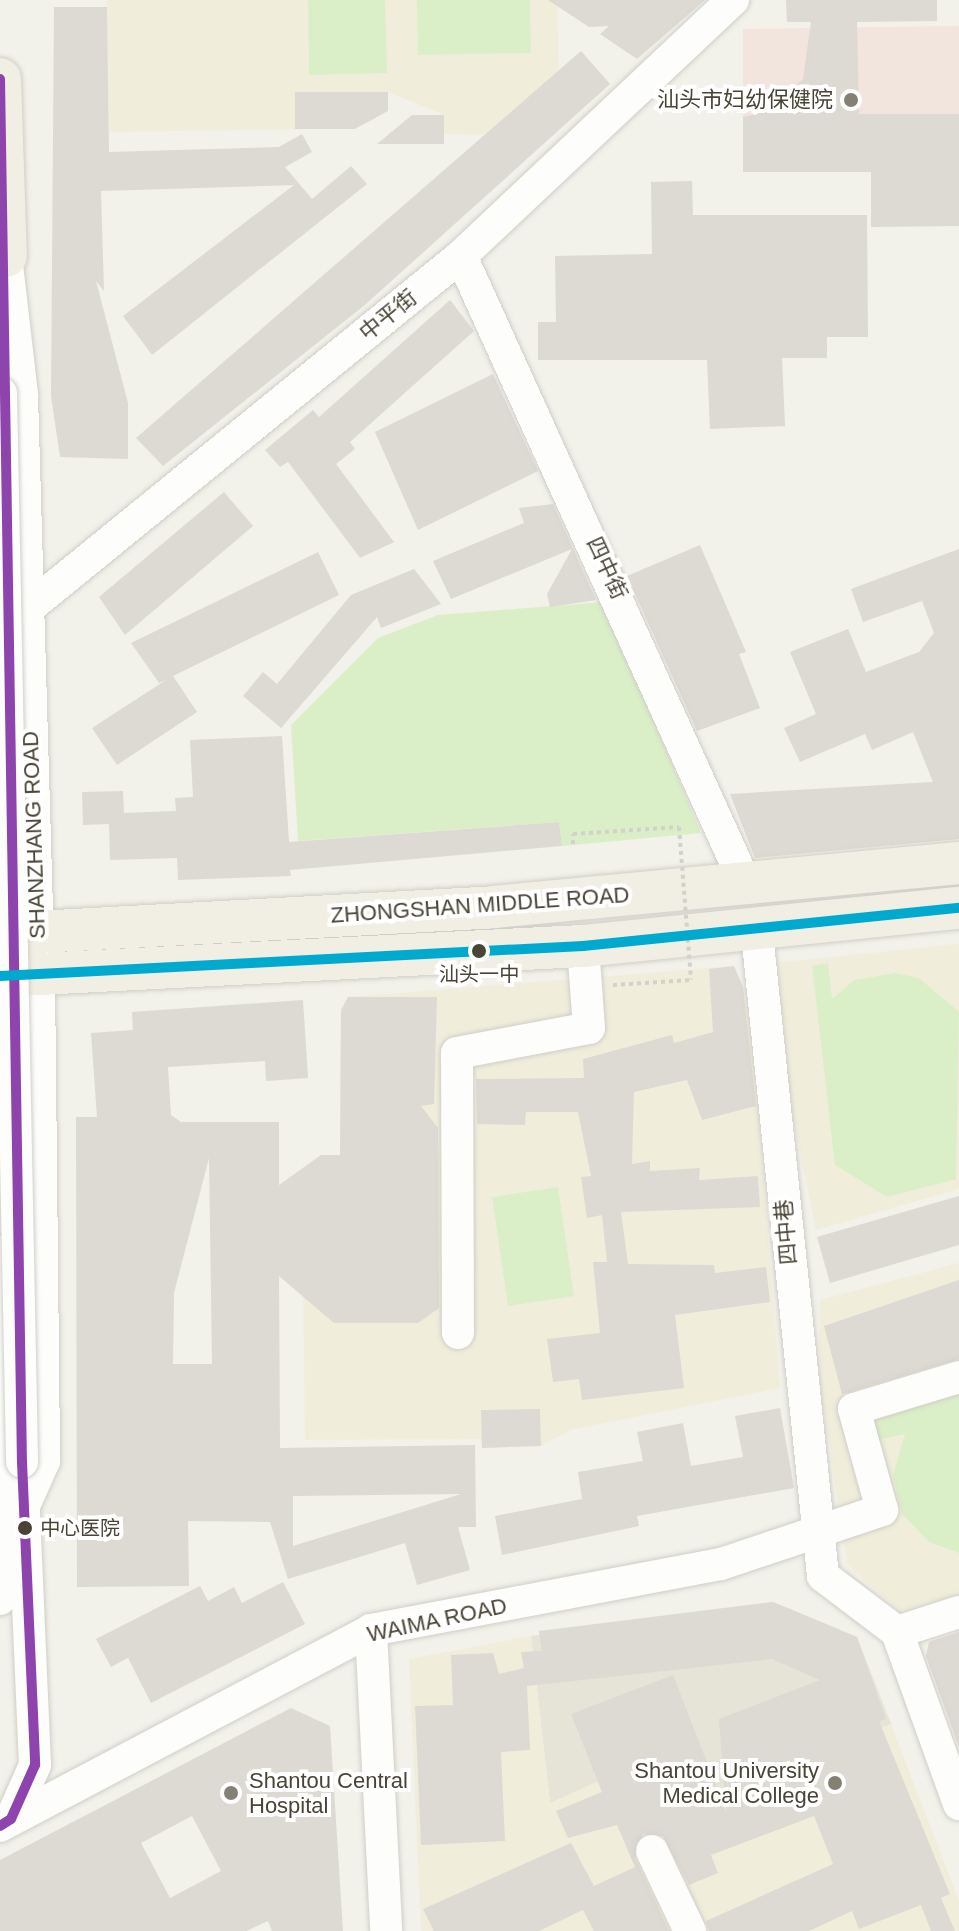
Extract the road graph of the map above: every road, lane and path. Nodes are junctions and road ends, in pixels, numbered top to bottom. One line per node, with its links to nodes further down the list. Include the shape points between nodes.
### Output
1 (733, 0): 4 (street, 中平街)
2 (0, 79): 3 (main road, SHANZHANG ROAD)
3 (6, 256): 5 (street, SHANZHANG ROAD); 6 (street, SHANZHANG ROAD, via 22,395)
4 (461, 256): 6 (street, 中平街); 9 (street, 四中街)
5 (1, 393): 19 (street, SHANZHANG ROAD, bridge)
6 (26, 610): 12 (street, SHANZHANG ROAD)
7 (573, 844): 15 (path, bridge, via 573,834 679,827 691,980)
8 (959, 863): 9 (main road, ZHONGSHAN MIDDLE ROAD)
9 (745, 883): 12 (main road, ZHONGSHAN MIDDLE ROAD)
10 (959, 908): 11 (main road, ZHONGSHAN MIDDLE ROAD)
11 (757, 933): 13 (main road, ZHONGSHAN MIDDLE ROAD); 21 (street, 四中巷)
12 (19, 934): 14 (street, SHANZHANG ROAD)
13 (583, 946): 14 (main road, ZHONGSHAN MIDDLE ROAD); 17 (street, via 589,1028 457,1053)
14 (19, 976): 20 (street, SHANZHANG ROAD, via 44,1461)
15 (629, 984)
16 (0, 1252): 19 (street, SHANZHANG ROAD)
17 (458, 1333)
18 (959, 1377): 21 (street, WAIMA ROAD, via 854,1409 882,1510)
19 (13, 1462): 20 (street, SHANZHANG ROAD)
20 (9, 1507): 22 (street, SHANZHANG ROAD); 27 (street, SHANZHANG ROAD, via 35,1765)
21 (815, 1531): 24 (street, WAIMA ROAD, via 721,1564); 25 (street, 四中巷, via 823,1576)
22 (0, 1599)
23 (959, 1612): 25 (street)
24 (371, 1630): 27 (street, WAIMA ROAD); 29 (street)
25 (897, 1632): 26 (street)
26 (959, 1804)
27 (6, 1822)
28 (652, 1851): 30 (street)
29 (386, 1931)
30 (690, 1931)

